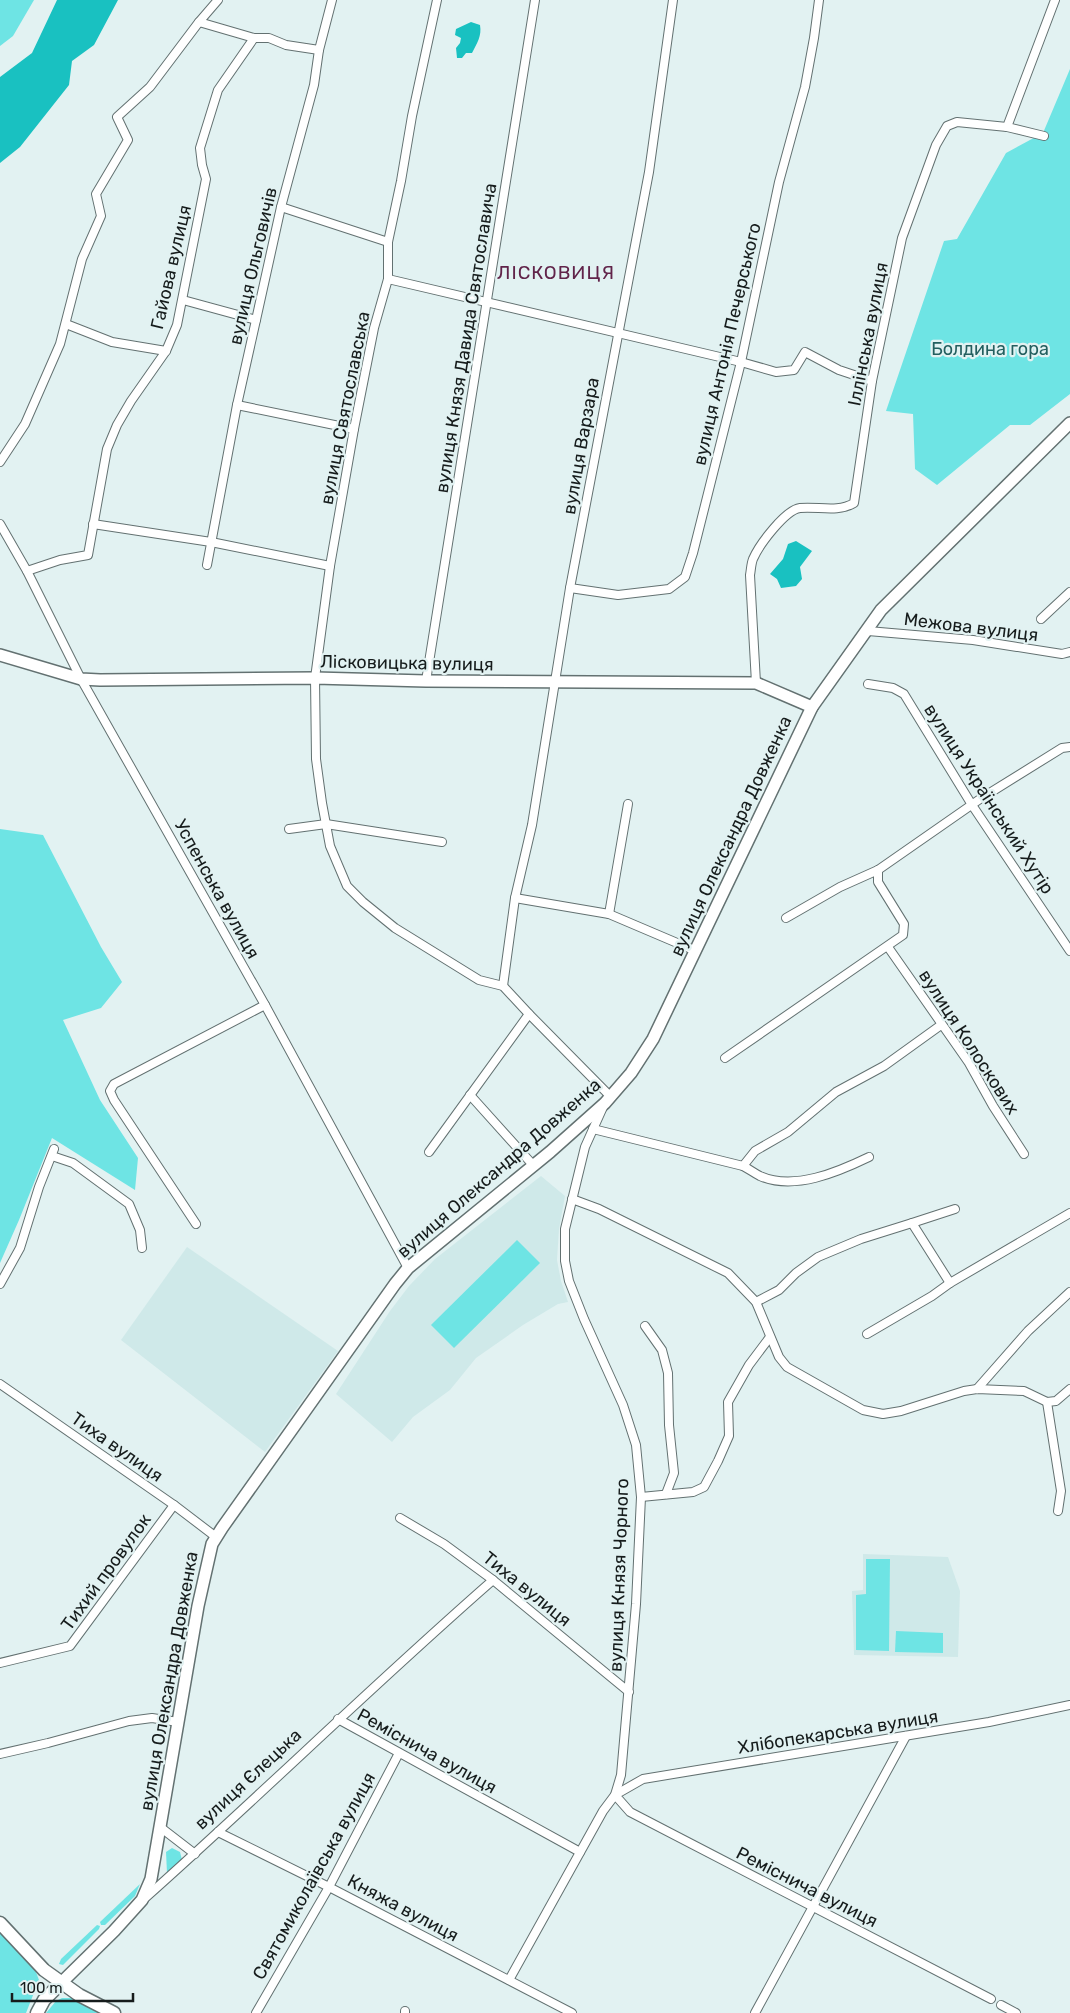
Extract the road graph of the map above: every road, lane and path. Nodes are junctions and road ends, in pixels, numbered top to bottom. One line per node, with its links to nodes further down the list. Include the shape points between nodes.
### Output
1 (218, 0): 8 (street)
2 (332, 0): 10 (street, вулиця Ольговичів)
3 (437, 0): 14 (street, вулиця Святославська)
4 (535, 0): 17 (street, вулиця Князя Давида Святославича)
5 (674, 0): 20 (street, вулиця Варзара, via 649,172)
6 (819, 0): 22 (street, вулиця Антонія Печерського, via 805,87 779,182)
7 (1055, 0): 11 (street)
8 (199, 22): 9 (street); 19 (street, via 150,87 117,117 128,140 96,194 101,216 82,259)
9 (254, 38): 10 (street, via 269,38); 16 (street, Гайова вулиця, via 218,90 200,148 206,179)
10 (318, 50): 13 (street, вулиця Ольговичів, via 314,85)
11 (1006, 127): 12 (street, Іллінська вулиця); 23 (street, Іллінська вулиця, via 957,122 947,126 936,146 902,238)
12 (1044, 136)
13 (281, 207): 14 (street); 18 (street, вулиця Ольговичів)
14 (388, 242): 15 (street, вулиця Святославська)
15 (388, 278): 17 (street); 26 (street, вулиця Святославська, via 374,328)
16 (183, 300): 18 (street); 21 (street, Гайова вулиця)
17 (486, 302): 20 (street); 42 (street, вулиця Князя Давида Святославича)
18 (256, 320): 24 (street, вулиця Ольговичів)
19 (66, 324): 21 (street, via 112,342); 27 (street, via 29,416)
20 (617, 333): 22 (street); 34 (street, вулиця Варзара)
21 (166, 351): 29 (street, Гайова вулиця, via 134,396 107,448)
22 (741, 362): 23 (street, via 776,372 794,370 805,352 839,370); 34 (street, вулиця Антонія Печерського, via 685,577 669,590 618,595)
23 (872, 381): 44 (street, Іллінська вулиця, via 854,503 845,508 792,510 770,533 753,560 750,575)
24 (237, 405): 26 (street); 30 (street, вулиця Ольговичів)
25 (1070, 423): 37 (main road, вулиця Олександра Довженка, via 881,610)
26 (354, 430): 32 (street, вулиця Святославська)
27 (0, 462)
28 (0, 524): 33 (street, Успенська вулиця)
29 (93, 524): 30 (street); 33 (street, Гайова вулиця, via 88,555)
30 (210, 542): 31 (street, вулиця Ольговичів); 32 (street)
31 (207, 564)
32 (330, 566): 40 (street, вулиця Святославська)
33 (27, 571): 41 (street, Успенська вулиця)
34 (570, 588): 43 (street, вулиця Варзара)
35 (1070, 592): 36 (street)
36 (1041, 619)
37 (868, 631): 38 (street, Межова вулиця, via 973,640 1062,654); 46 (main road, вулиця Олександра Довженка)
38 (1070, 652)
39 (0, 655): 41 (main road, Лісковицька вулиця)
40 (315, 678): 41 (main road, Лісковицька вулиця); 42 (main road, Лісковицька вулиця); 50 (street, вулиця Святославська, via 316,759)
41 (81, 679): 61 (street, Успенська вулиця)
42 (426, 681): 43 (main road, Лісковицька вулиця)
43 (554, 682): 44 (main road, Лісковицька вулиця); 54 (street, вулиця Варзара, via 532,825)
44 (756, 683): 46 (main road, Лісковицька вулиця)
45 (868, 684): 49 (street, вулиця Український Хутір, via 893,688 904,694)
46 (812, 707): 58 (main road, вулиця Олександра Довженка)
47 (1070, 747): 49 (street, via 1062,748)
48 (628, 804): 55 (street)
49 (972, 805): 53 (street); 59 (street, вулиця Український Хутір)
50 (326, 824): 51 (street); 52 (street); 60 (street, вулиця Святославська, via 330,846 348,886 362,902 395,928 479,980)
51 (289, 829)
52 (442, 842)
53 (878, 870): 56 (street, via 840,887); 57 (street, via 878,882 904,924 903,935)
54 (516, 898): 55 (street); 60 (street, вулиця Варзара)
55 (609, 914): 58 (street)
56 (786, 918)
57 (888, 947): 63 (street, вулиця Колоскових); 64 (street)
58 (696, 951): 66 (main road, вулиця Олександра Довженка, via 653,1039)
59 (1070, 951)
60 (503, 986): 62 (street)
61 (266, 1005): 77 (street, via 114,1084 110,1091); 79 (street, Успенська вулиця)
62 (529, 1014): 65 (street); 66 (street)
63 (941, 1025): 69 (street, вулиця Колоскових, via 969,1063 992,1106); 72 (street, via 884,1066 836,1092 788,1132 756,1151)
64 (725, 1058)
65 (470, 1095): 68 (street); 71 (street)
66 (608, 1100): 67 (street, вулиця Князя Чорного); 71 (main road, вулиця Олександра Довженка)
67 (593, 1129): 72 (street); 73 (street, вулиця Князя Чорного)
68 (429, 1152)
69 (1024, 1154)
70 (868, 1157): 72 (street, via 826,1175 800,1180 761,1176)
71 (533, 1165): 79 (main road, вулиця Олександра Довженка)
72 (743, 1166)
73 (572, 1199): 83 (street, via 599,1209 728,1273); 92 (street, вулиця Князя Чорного, via 565,1229 569,1281 623,1405 636,1445)
74 (955, 1209): 76 (street)
75 (1070, 1213): 80 (street)
76 (912, 1223): 80 (street); 83 (street, via 860,1239 818,1257 779,1290)
77 (196, 1224)
78 (142, 1248): 81 (street, via 140,1230 129,1204 74,1163 53,1153 20,1248)
79 (408, 1268): 96 (main road, вулиця Олександра Довженка)
80 (950, 1283): 85 (street)
81 (0, 1284)
82 (1070, 1292): 88 (street, via 1028,1331)
83 (756, 1302): 86 (street)
84 (645, 1326): 91 (street, via 662,1350 668,1373 674,1473)
85 (868, 1334)
86 (770, 1337): 88 (street, via 787,1367 863,1410 883,1414 901,1411); 91 (street, via 728,1402 729,1436 704,1487 693,1492)
87 (0, 1384): 93 (street, Тиха вулиця)
88 (977, 1389): 90 (street, via 1024,1391)
89 (1070, 1389): 90 (street, via 1056,1401)
90 (1047, 1402): 94 (street, via 1061,1491)
91 (666, 1494): 92 (street)
92 (641, 1497): 99 (street, вулиця Князя Чорного)
93 (174, 1505): 96 (street, Тиха вулиця); 98 (street, Тихий провулок, via 70,1646)
94 (1058, 1511)
95 (400, 1518): 97 (street, Тиха вулиця, via 444,1544)
96 (216, 1537): 102 (main road, вулиця Олександра Довженка, via 198,1606)
97 (493, 1580): 99 (street, Тиха вулиця); 101 (street, вулиця Єлецька)
98 (0, 1663)
99 (629, 1692): 106 (street, вулиця Князя Чорного, via 621,1775)
100 (1070, 1705): 103 (street, Хлібопекарська вулиця)
101 (338, 1719): 105 (street, Реміснича вулиця); 108 (street, вулиця Єлецька)
102 (178, 1722): 104 (street, via 152,1718 129,1721); 107 (main road, вулиця Олександра Довженка)
103 (906, 1736): 106 (street, Хлібопекарська вулиця, via 643,1779); 113 (street)
104 (0, 1754)
105 (398, 1754): 109 (street, Реміснича вулиця); 111 (street, Святомиколаївська вулиця)
106 (615, 1795): 109 (street, вулиця Князя Чорного); 113 (street, Реміснича вулиця, via 630,1812)
107 (160, 1827): 110 (street); 112 (main road, вулиця Олександра Довженка, via 151,1879)
108 (218, 1832): 110 (street, вулиця Єлецька); 111 (street, Княжа вулиця)
109 (580, 1852): 115 (street, вулиця Князя Чорного)
110 (195, 1854): 112 (street, вулиця Єлецька)
111 (329, 1887): 115 (street, Княжа вулиця); 121 (street, Святомиколаївська вулиця)
112 (142, 1900): 116 (main road, вулиця Єлецька)
113 (812, 1907): 117 (street, Реміснича вулиця); 123 (street)
114 (0, 1923): 116 (main road, via 44,1970)
115 (509, 1980): 122 (street, Княжа вулиця)
116 (61, 1983): 119 (main road, вулиця Єлецька); 120 (main road)
117 (991, 2000)
118 (1001, 2005): 124 (street)
119 (36, 2013)
120 (114, 2013)
121 (256, 2013)
122 (572, 2013)
123 (755, 2013)
124 (1016, 2013)

